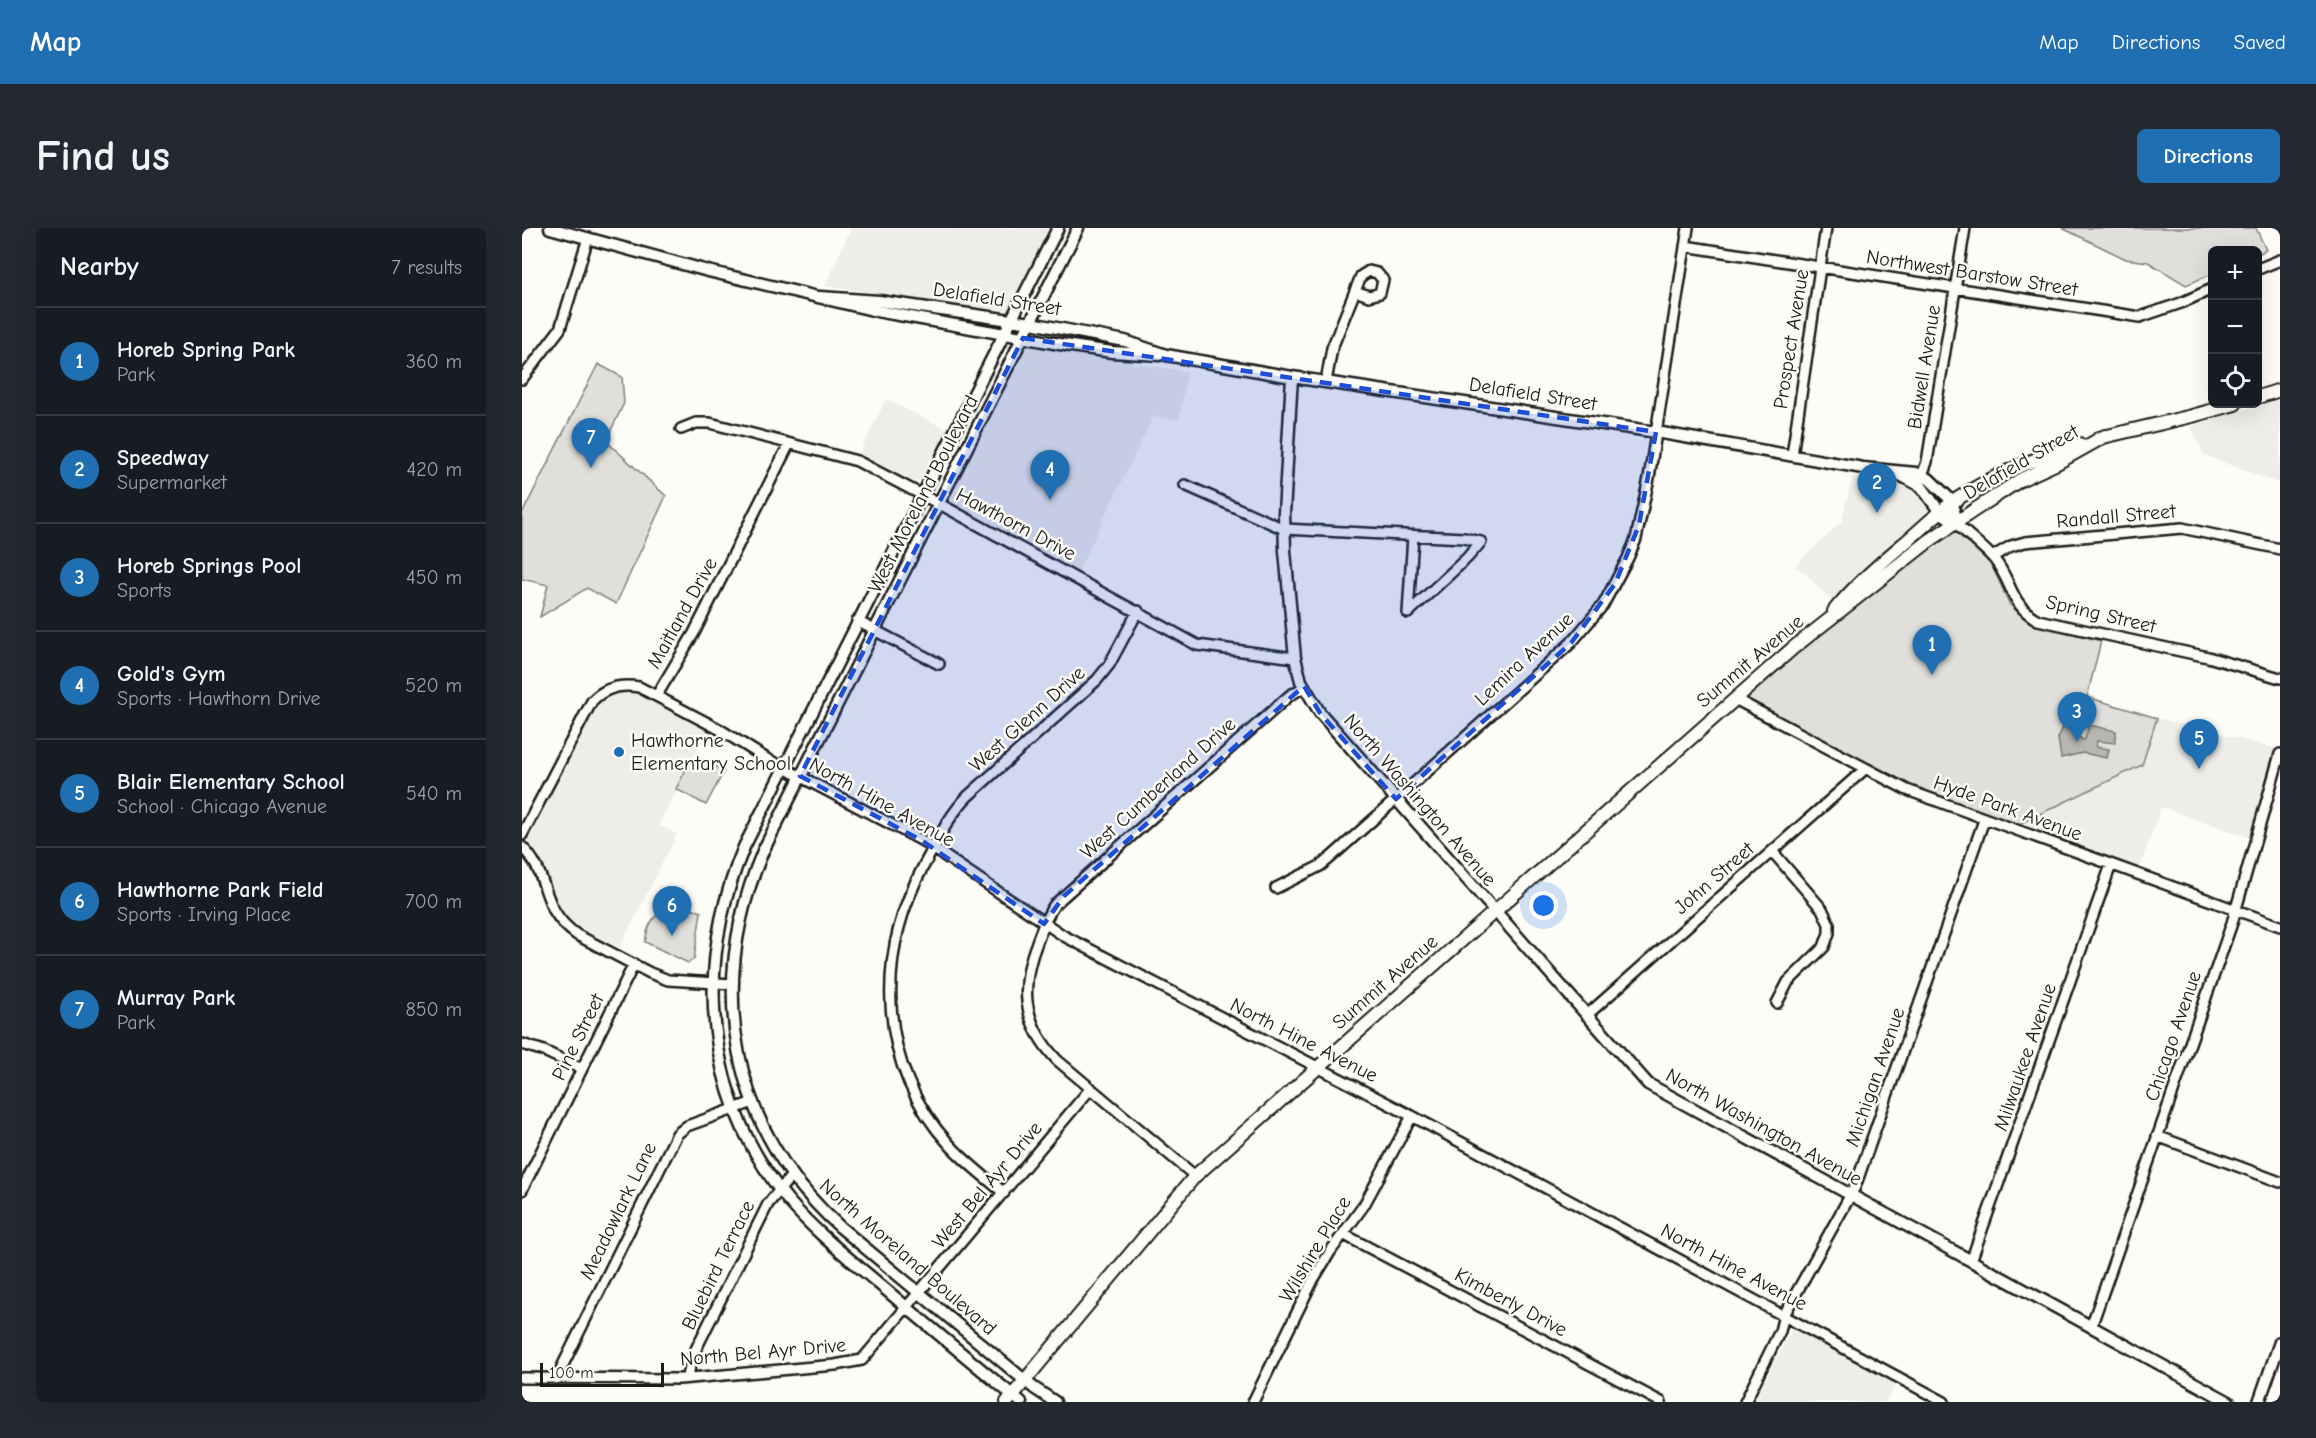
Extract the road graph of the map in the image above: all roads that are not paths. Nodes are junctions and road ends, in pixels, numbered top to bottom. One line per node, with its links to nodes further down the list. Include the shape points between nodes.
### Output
1 (550, 228): 7 (street, Delafield Street)
2 (1058, 228): 9 (street, West Moreland Boulevard)
3 (1078, 228): 11 (street, West Moreland Boulevard)
4 (1688, 228): 8 (street, Lemira Avenue)
5 (1826, 228): 12 (street, Prospect Avenue)
6 (1965, 228): 14 (street, Bidwell Avenue)
7 (588, 238): 17 (street, Delafield Street, via 819,297); 30 (street, via 560,329)
8 (1685, 246): 12 (street, Northwest Barstow Street); 38 (street, Lemira Avenue)
9 (1045, 252): 11 (street); 19 (street, West Moreland Boulevard)
10 (2280, 260): 13 (street)
11 (1062, 261): 20 (street, West Moreland Boulevard)
12 (1820, 267): 14 (street, Northwest Barstow Street); 43 (street, Prospect Avenue)
13 (2262, 267)
14 (1955, 289): 16 (street, Northwest Barstow Street, via 2140,317); 45 (street, Bidwell Avenue)
15 (1355, 291): 32 (street, via 1332,348)
16 (2208, 291)
17 (878, 306): 18 (street, Delafield Street); 21 (street, Delafield Street)
18 (963, 313): 19 (street, Delafield Street); 21 (street)
19 (1011, 320): 20 (street, Delafield Street); 23 (street, West Moreland Boulevard)
20 (1030, 323): 22 (street, Delafield Street); 24 (street, West Moreland Boulevard)
21 (961, 326): 23 (street, Delafield Street)
22 (1073, 331): 25 (street, Delafield Street); 26 (street)
23 (1003, 334): 24 (street, Delafield Street); 31 (street, West Moreland Boulevard)
24 (1023, 338): 26 (street, Delafield Street); 33 (street, West Moreland Boulevard)
25 (1114, 339): 27 (street); 28 (street, Delafield Street)
26 (1071, 346): 27 (street, Delafield Street)
27 (1112, 352): 28 (street, Delafield Street)
28 (1166, 355): 29 (street, Delafield Street)
29 (1292, 377): 32 (street, Delafield Street); 52 (street, North Washington Avenue)
30 (522, 379)
31 (979, 382): 33 (street); 39 (street, West Moreland Boulevard)
32 (1326, 382): 38 (street, Delafield Street)
33 (996, 389): 42 (street, West Moreland Boulevard)
34 (2280, 390): 35 (main road)
35 (2262, 396)
36 (2221, 408): 40 (main road, Delafield Street)
37 (681, 429): 41 (street, Hawthorn Drive, via 711,423)
38 (1656, 432): 43 (street, Delafield Street); 72 (street, Lemira Avenue, via 1636,539 1603,605 1564,649)
39 (952, 435): 42 (street); 47 (street, West Moreland Boulevard)
40 (2105, 436): 48 (main road, Delafield Street, via 2020,467); 51 (main road, Delafield Street, via 2020,480)
41 (789, 444): 47 (street, Hawthorn Drive, via 857,461); 64 (street, Maitland Drive, via 694,633)
42 (969, 444): 49 (street, West Moreland Boulevard)
43 (1792, 455): 44 (street, Delafield Street)
44 (1893, 472): 45 (street, Delafield Street); 50 (street, Delafield Street, via 1921,486)
45 (1922, 475): 48 (street, Delafield Street)
46 (1185, 485): 52 (street)
47 (922, 495): 49 (street, Hawthorn Drive); 57 (street, West Moreland Boulevard)
48 (1953, 502): 50 (main road, Summit Avenue); 51 (street, Delafield Street)
49 (938, 503): 56 (street, Hawthorn Drive); 59 (street, West Moreland Boulevard)
50 (1940, 512): 51 (street, Delafield Street); 58 (main road, Summit Avenue, via 1845,597)
51 (1956, 523): 55 (street, Spring Street); 58 (main road, Summit Avenue)
52 (1284, 529): 53 (street); 60 (street, North Washington Avenue)
53 (1413, 536): 53 (street, via 1481,542 1408,613)
54 (2280, 549): 55 (street, Randall Street, via 2182,528 2025,542)
55 (1992, 557): 62 (street, Spring Street, via 2017,603 2038,620 2208,657)
56 (1138, 611): 60 (street, Hawthorn Drive, via 1203,647); 76 (street, West Glenn Drive, via 1097,680 967,797 951,815)
57 (857, 621): 59 (street); 66 (street, West Moreland Boulevard)
58 (1822, 626): 65 (main road, Summit Avenue)
59 (874, 629): 61 (street); 67 (street, West Moreland Boulevard)
60 (1295, 658): 63 (street, North Washington Avenue)
61 (939, 664)
62 (2280, 678)
63 (1304, 687): 72 (street, North Washington Avenue, via 1320,713); 82 (street, West Cumberland Drive, via 1289,696 1064,896)
64 (657, 696): 69 (street, North Hine Avenue); 74 (street, Maitland Drive, via 628,685 608,689 595,697)
65 (1734, 699): 70 (street, Hyde Park Avenue); 81 (main road, Summit Avenue)
66 (799, 735): 67 (street); 69 (street, West Moreland Boulevard)
67 (816, 744): 71 (street, West Moreland Boulevard)
68 (2280, 754): 80 (street, Chicago Avenue)
69 (783, 768): 71 (street, North Hine Avenue); 85 (street, North Moreland Boulevard, via 728,889 716,942)
70 (1865, 769): 73 (street, Hyde Park Avenue); 77 (street, John Street)
71 (800, 776): 76 (street, North Hine Avenue); 86 (street, North Moreland Boulevard, via 747,892)
72 (1396, 799): 79 (street, Lemira Avenue, via 1320,866); 81 (street, North Washington Avenue)
73 (1984, 820): 78 (street, Hyde Park Avenue); 103 (street, Michigan Avenue)
74 (522, 835)
75 (522, 847): 84 (street, via 537,864 549,902 560,921 577,935)
76 (933, 848): 82 (street, North Hine Avenue); 102 (street, West Glenn Drive, via 908,896 894,945 890,998 895,1035 912,1087 931,1121 958,1154)
77 (1772, 851): 87 (street, via 1822,909 1829,924 1824,947 1788,982); 88 (street, John Street)
78 (2111, 865): 80 (street, Hyde Park Avenue); 105 (street, Milwaukee Avenue)
79 (1276, 888)
80 (2236, 910): 83 (street, Hyde Park Avenue); 96 (street, Chicago Avenue)
81 (1495, 911): 88 (street, North Washington Avenue); 90 (main road, Summit Avenue)
82 (1044, 924): 90 (street, North Hine Avenue); 92 (street, West Cumberland Drive, via 1026,977 1029,1013 1047,1049)
83 (2280, 926)
84 (634, 964): 85 (street, via 669,980); 91 (street, Pine Street)
85 (713, 984): 86 (street); 94 (street, North Moreland Boulevard, via 718,1047)
86 (732, 984): 93 (street, North Moreland Boulevard, via 738,1051)
87 (1777, 1003)
88 (1587, 1015): 103 (street, North Washington Avenue, via 1652,1086)
89 (522, 1044): 91 (street)
90 (1317, 1068): 95 (street, North Hine Avenue); 98 (main road, Summit Avenue)
91 (582, 1069): 101 (street, Pine Street)
92 (1091, 1088): 98 (street, West Cumberland Drive); 102 (street, West Bel Ayr Drive)
93 (753, 1102): 94 (street, Meadowlark Lane); 97 (street, North Moreland Boulevard)
94 (735, 1108): 100 (street, North Moreland Boulevard); 116 (street, Meadowlark Lane, via 687,1126 677,1134)
95 (1412, 1116): 104 (street, Wilshire Place, via 1364,1205); 108 (street, North Hine Avenue)
96 (2157, 1136): 99 (street); 109 (street, Chicago Avenue)
97 (792, 1175): 100 (street, Bluebird Terrace); 106 (street, North Moreland Boulevard, via 825,1213)
98 (1195, 1176): 117 (main road, Summit Avenue)
99 (2280, 1182)
100 (779, 1189): 107 (street, North Moreland Boulevard, via 814,1228); 115 (street, Bluebird Terrace, via 694,1353)
101 (522, 1190)
102 (1004, 1192): 106 (street, West Bel Ayr Drive)
103 (1851, 1195): 105 (street, North Washington Avenue); 108 (street, Michigan Avenue)
104 (1343, 1234): 120 (street, Wilshire Place, via 1313,1280); 121 (street, Kimberly Drive)
105 (1971, 1261): 109 (street, North Washington Avenue)
106 (920, 1293): 107 (street, West Bel Ayr Drive); 111 (street, North Moreland Boulevard)
107 (908, 1308): 112 (street, North Moreland Boulevard); 113 (street, West Bel Ayr Drive)
108 (1784, 1315): 122 (street, Michigan Avenue); 123 (street, North Hine Avenue)
109 (2091, 1327): 124 (street, North Washington Avenue)
110 (2280, 1342): 125 (street)
111 (980, 1343): 112 (street); 117 (street, North Moreland Boulevard)
112 (968, 1358): 118 (street, North Moreland Boulevard)
113 (862, 1360): 115 (street, North Bel Ayr Drive)
114 (522, 1378): 116 (street, North Bel Ayr Drive)
115 (688, 1378): 116 (street, North Bel Ayr Drive)
116 (556, 1379)
117 (1024, 1380): 118 (main road, Summit Avenue); 119 (street, North Moreland Boulevard)
118 (1014, 1400)
119 (1055, 1402)
120 (1252, 1402)
121 (1661, 1402)
122 (1745, 1402)
123 (1944, 1402)
124 (2229, 1402)
125 (2259, 1402)

